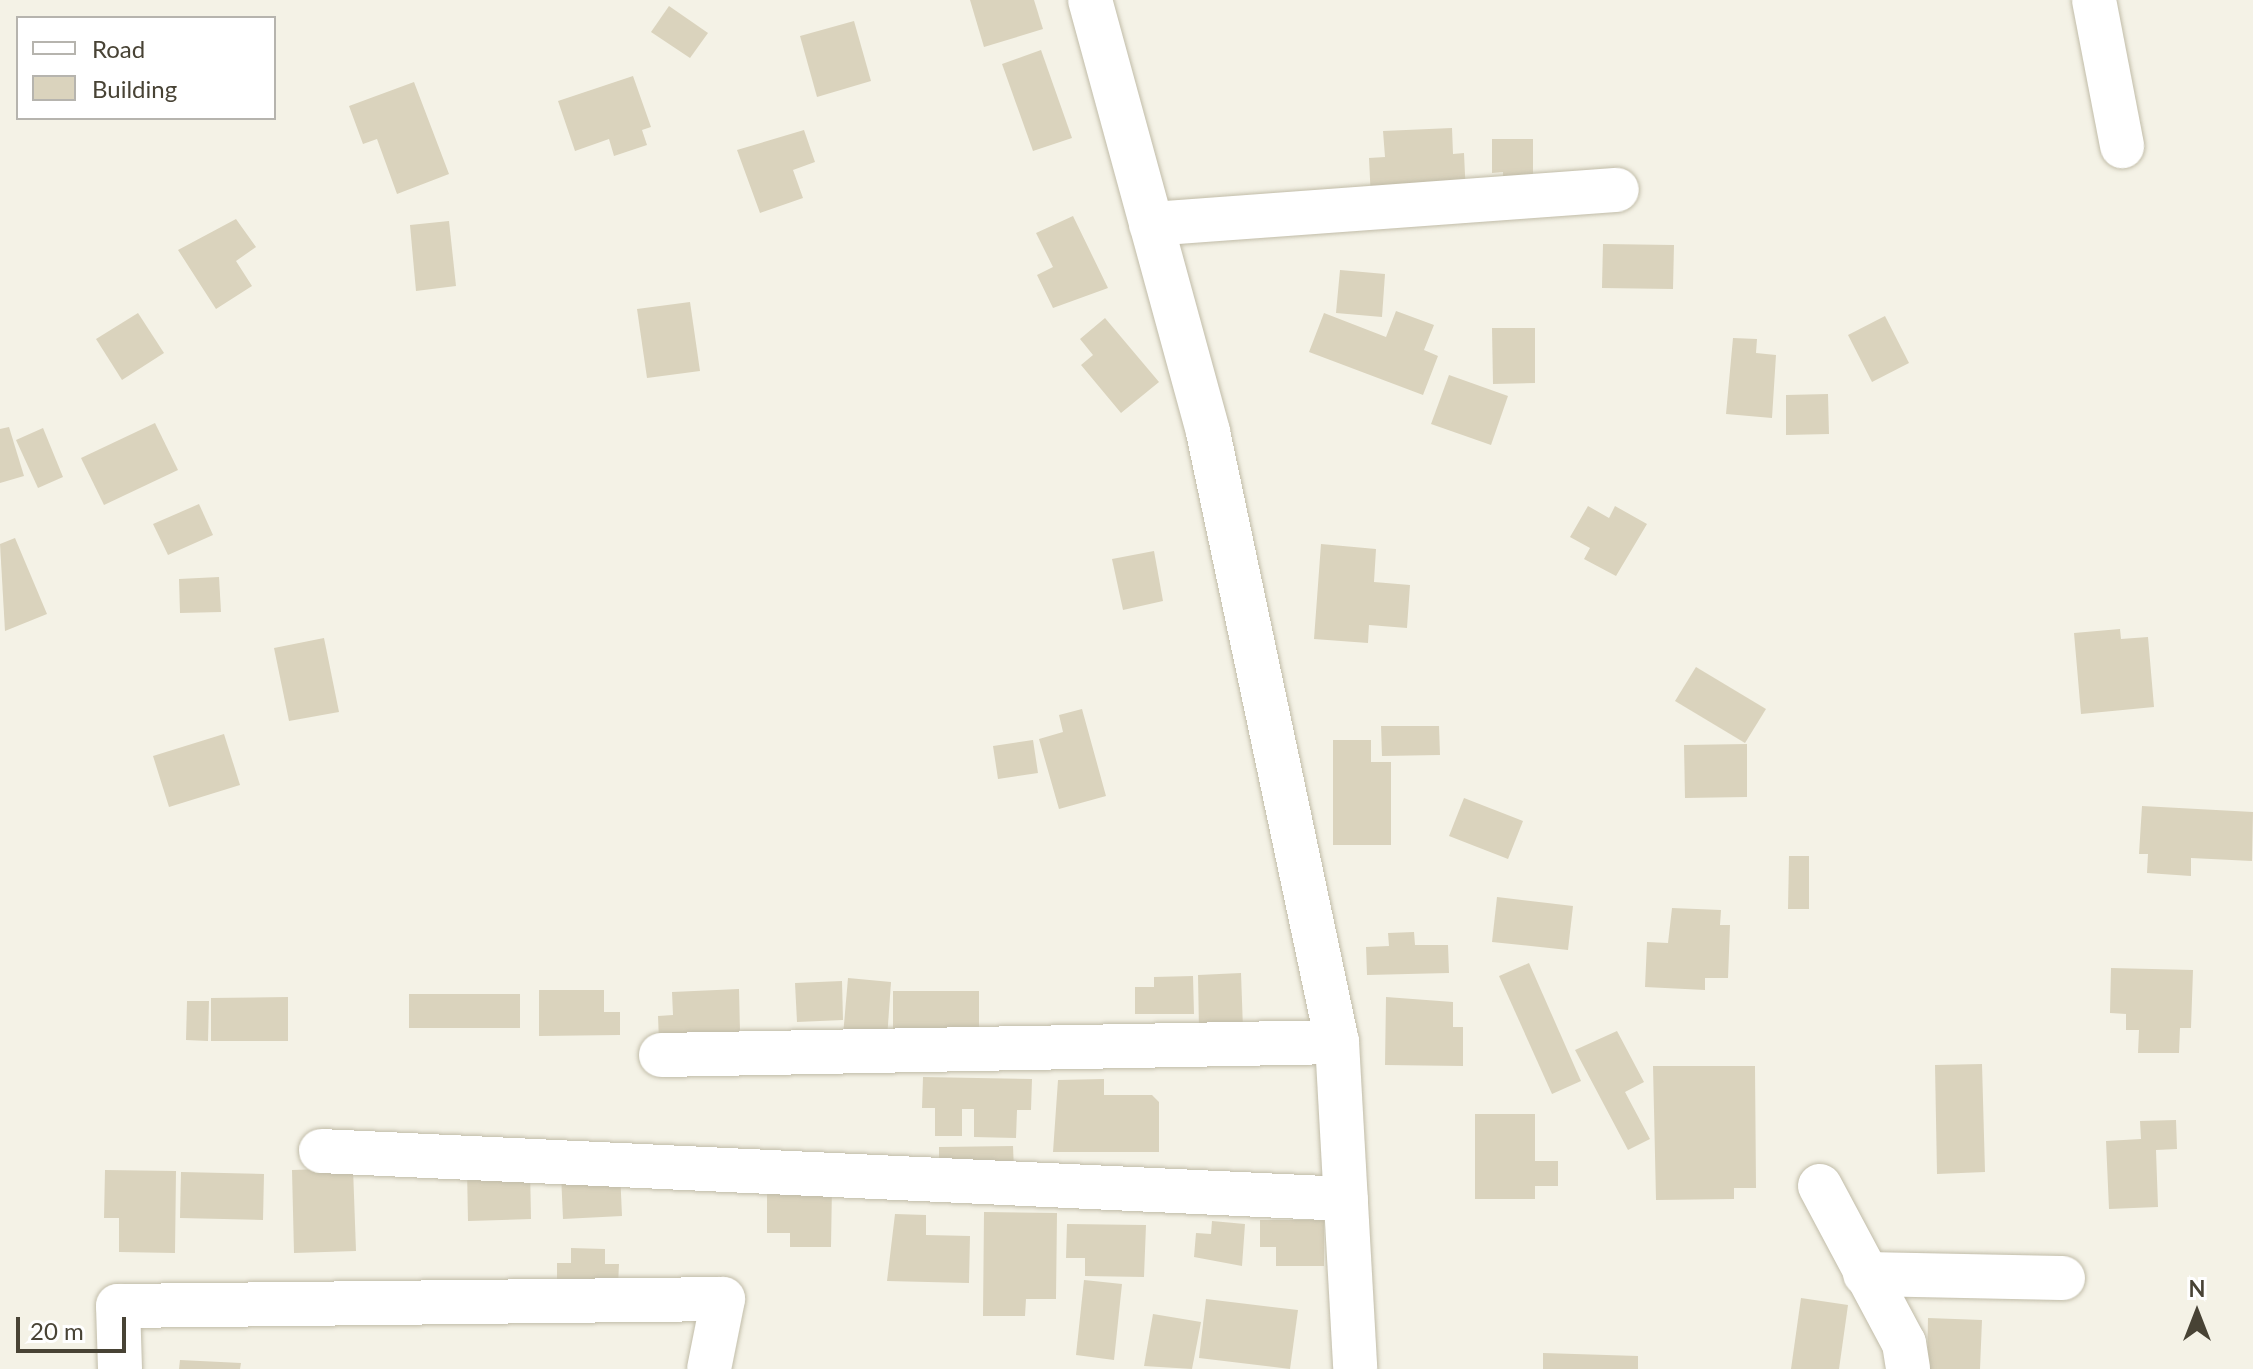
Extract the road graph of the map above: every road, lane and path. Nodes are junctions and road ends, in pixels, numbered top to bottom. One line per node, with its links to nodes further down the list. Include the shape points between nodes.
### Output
1 (1090, 0): 5 (street)
2 (2094, 0): 3 (street)
3 (2122, 146)
4 (1617, 190): 5 (street)
5 (1151, 224): 6 (street, via 1208,432)
6 (1337, 1042): 7 (street); 10 (street)
7 (661, 1055)
8 (321, 1151): 10 (street)
9 (1820, 1186): 11 (street)
10 (1346, 1199): 15 (street)
11 (1865, 1274): 12 (street); 16 (street, via 1904,1343)
12 (2063, 1278)
13 (120, 1369): 14 (street, via 118,1306 723,1299)
14 (709, 1369)
15 (1355, 1369)
16 (1908, 1369)

